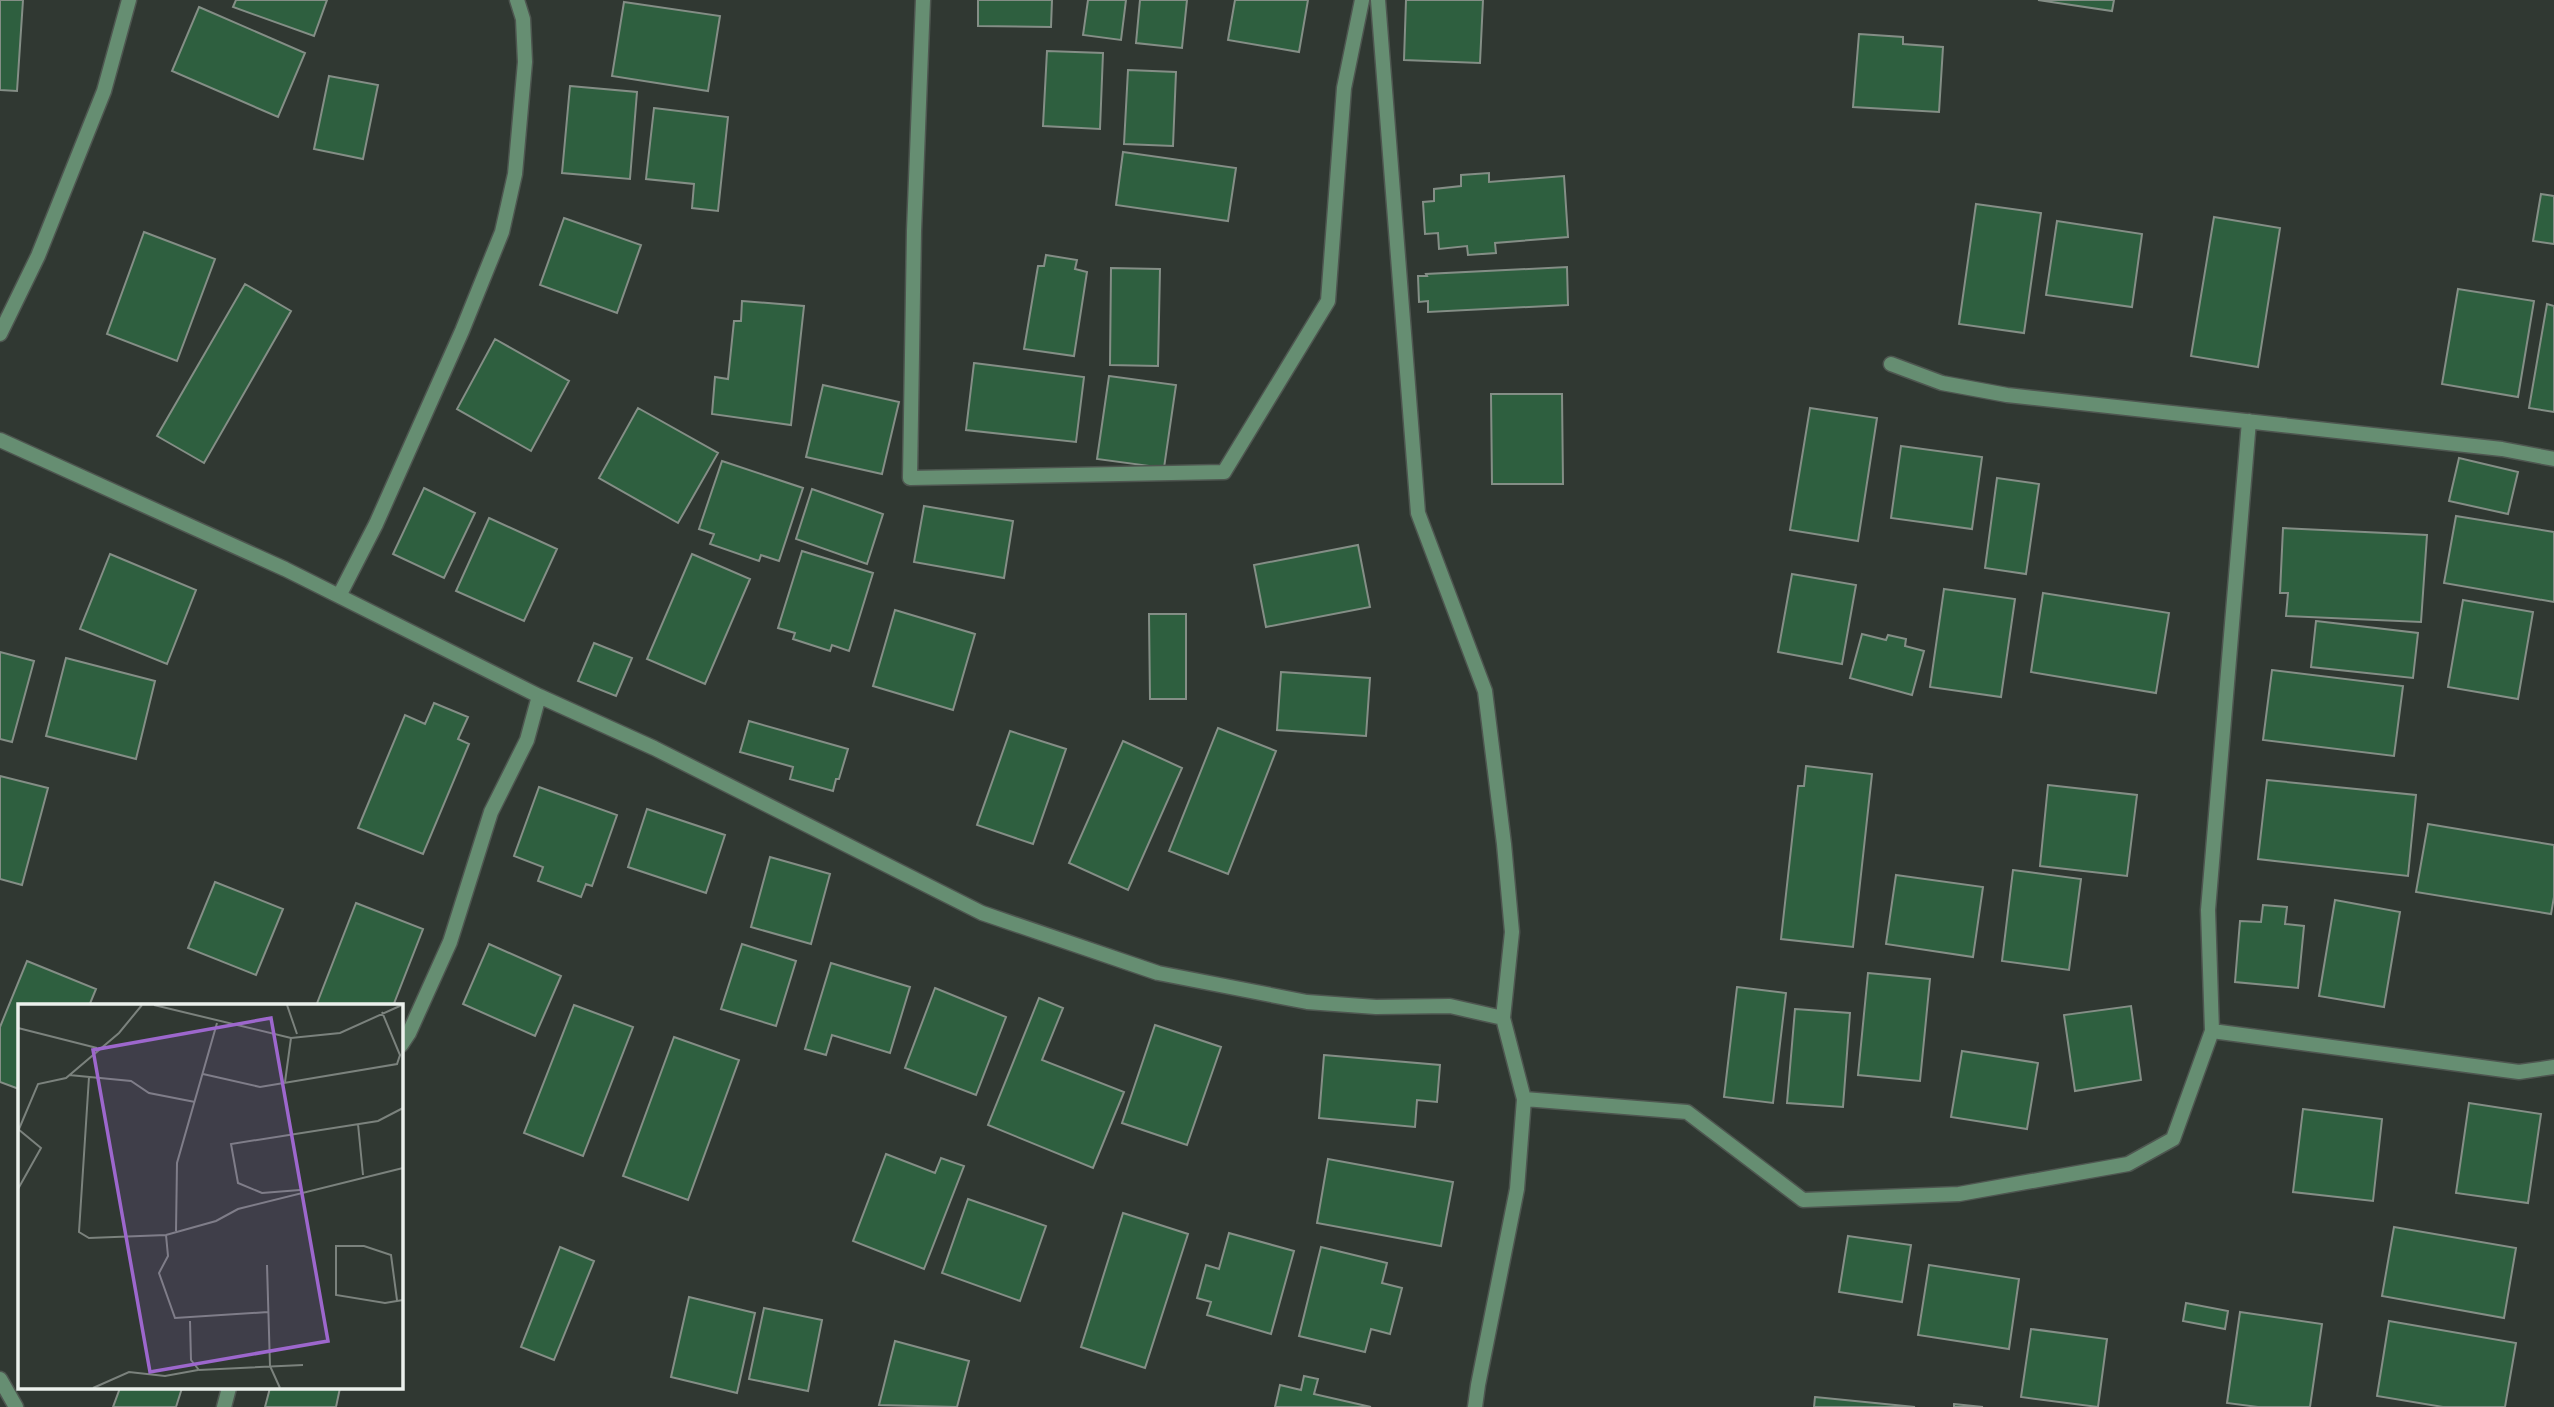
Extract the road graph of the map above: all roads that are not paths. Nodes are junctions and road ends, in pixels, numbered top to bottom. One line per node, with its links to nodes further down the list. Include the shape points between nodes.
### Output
1 (129, 0): 6 (street, via 104,91 38,256)
2 (517, 0): 11 (street, via 523,19 525,62 515,174 502,232 376,524)
3 (923, 0): 4 (street, via 910,478 1224,472 1328,301 1344,88)
4 (1362, 0)
5 (1378, 0): 13 (street, via 1418,513 1485,691 1512,932)
6 (0, 334)
7 (1891, 364): 8 (street, via 1942,383 2007,396)
8 (2249, 421): 10 (street); 14 (street, via 2208,910)
9 (0, 440): 11 (street)
10 (2554, 459)
11 (339, 596): 12 (street)
12 (539, 696): 13 (street, via 654,748 982,913 1157,973 1307,1002 1450,1006); 15 (street, via 527,740 491,812 450,942)
13 (1503, 1018): 17 (street)
14 (2212, 1031): 16 (street, via 2519,1072); 17 (street, via 2173,1139 2128,1164 1959,1194 1803,1200 1687,1112)
15 (402, 1044)
16 (2554, 1067)
17 (1524, 1099): 22 (street, via 1517,1189)
18 (0, 1379): 20 (street)
19 (228, 1390): 21 (street)
20 (16, 1407)
21 (224, 1407)
22 (1475, 1407)

